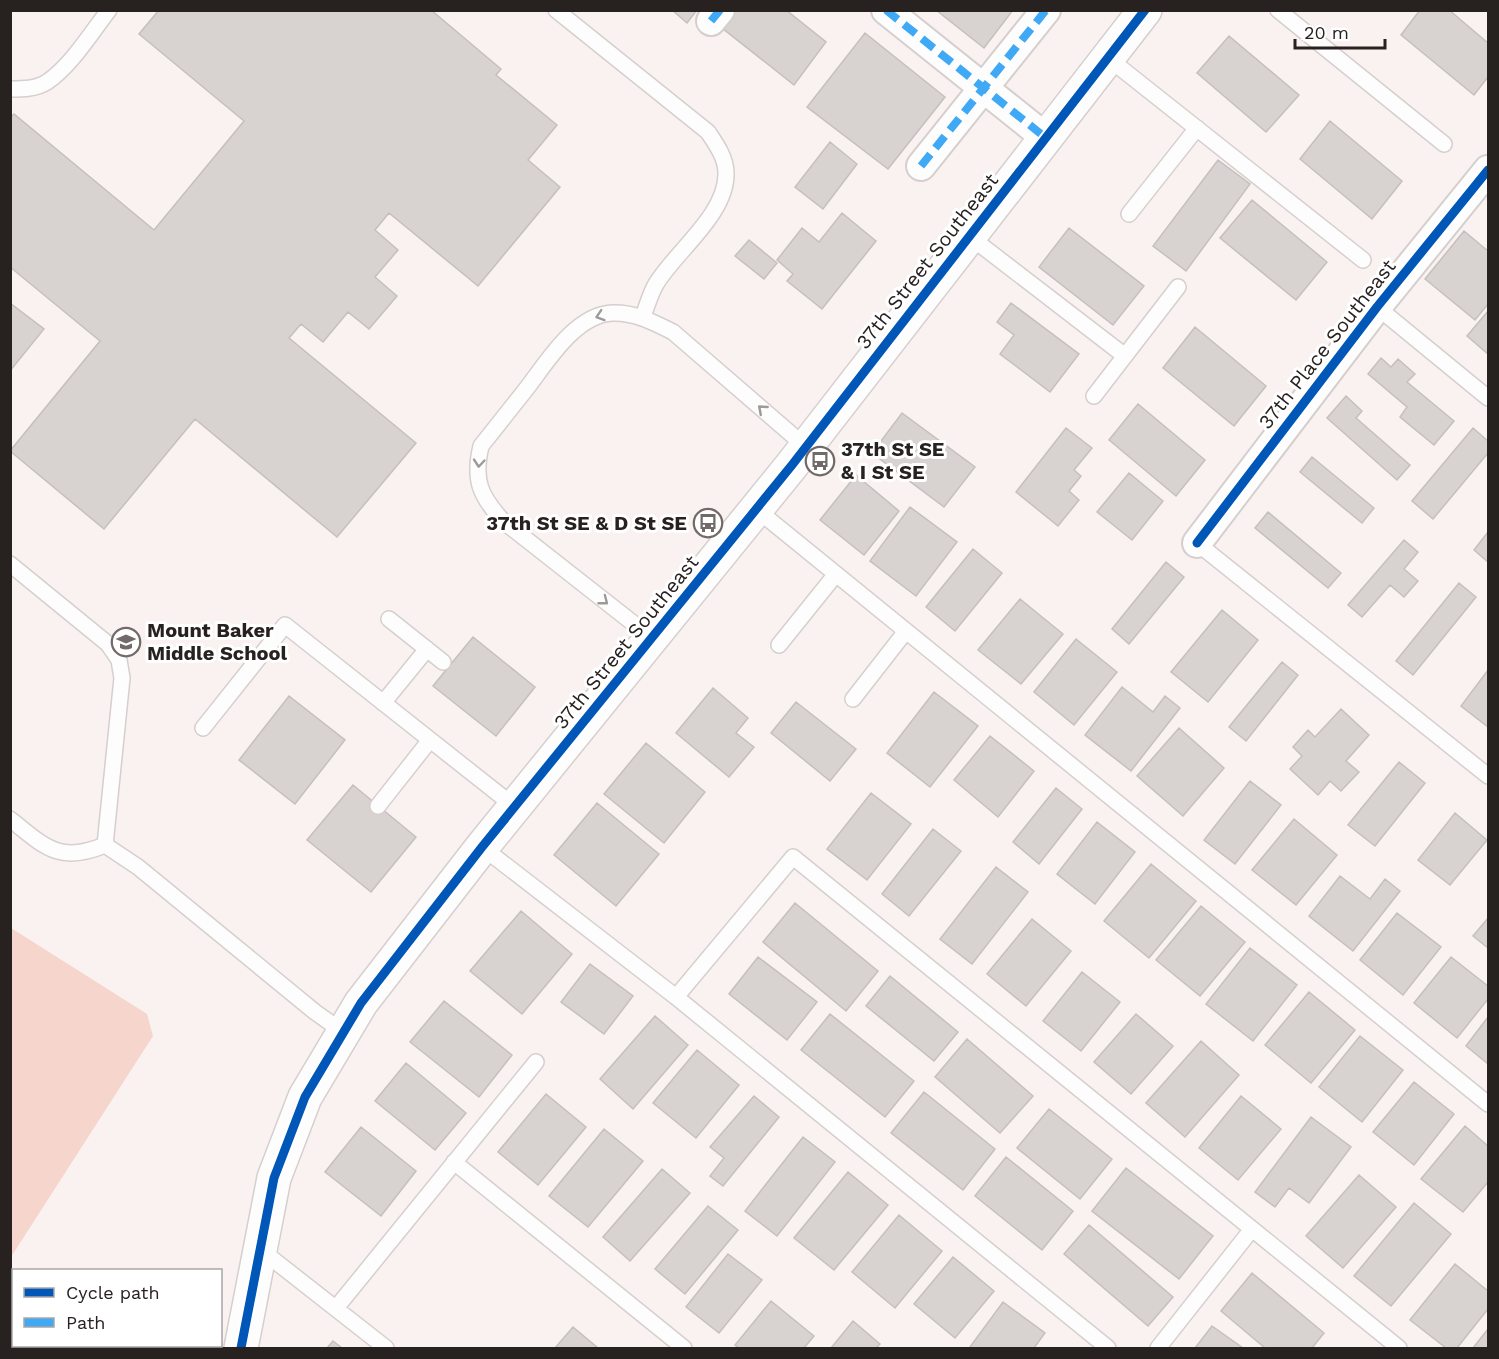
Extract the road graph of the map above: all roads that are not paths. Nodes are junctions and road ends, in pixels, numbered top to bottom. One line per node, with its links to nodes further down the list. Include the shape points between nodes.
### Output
1 (109, 10): 8 (lane, via 64,66 46,82 29,89)
2 (556, 10): 20 (lane, via 708,132 720,150 726,171 717,206 656,284)
3 (886, 10): 9 (street)
4 (1046, 10): 9 (street)
5 (1145, 10): 7 (street, 37th Street Southeast)
6 (1278, 10): 12 (lane)
7 (1108, 58): 10 (lane); 11 (street, 37th Street Southeast)
8 (10, 89)
9 (983, 89): 11 (street); 13 (street)
10 (1197, 128): 15 (lane); 17 (lane)
11 (1046, 138): 16 (street, 37th Street Southeast)
12 (1444, 144)
13 (921, 166)
14 (1488, 170): 19 (street, 37th Place Southeast)
15 (1129, 214)
16 (969, 236): 21 (lane); 24 (street, 37th Street Southeast)
17 (1363, 260)
18 (1178, 287): 21 (lane)
19 (1377, 307): 23 (lane); 26 (street, 37th Place Southeast)
20 (642, 318): 24 (lane, one-way to 20, via 672,332); 31 (lane, one-way to 31, via 609,313 592,318 565,339 481,446 476,466 481,490 503,521)
21 (1125, 356): 22 (lane)
22 (1094, 396)
23 (1488, 398)
24 (806, 447): 25 (street, 37th Street Southeast)
25 (756, 510): 28 (lane); 31 (street, 37th Street Southeast)
26 (1197, 543): 39 (lane)
27 (10, 564): 43 (lane, via 108,644 119,660 122,678)
28 (836, 574): 30 (lane); 32 (lane)
29 (389, 619): 33 (lane)
30 (906, 631): 35 (lane); 48 (lane)
31 (652, 638): 41 (street, 37th Street Southeast)
32 (779, 645)
33 (427, 649): 34 (lane); 36 (lane)
34 (443, 662)
35 (853, 699)
36 (383, 703): 37 (lane, via 285,625); 38 (lane)
37 (203, 728)
38 (430, 740): 40 (lane); 41 (lane)
39 (1488, 776)
40 (378, 806)
41 (515, 807): 44 (street, 37th Street Southeast)
42 (10, 819): 43 (lane, via 52,850 85,853)
43 (105, 845): 46 (lane, via 138,867)
44 (482, 848): 45 (lane); 46 (street, 37th Street Southeast, via 361,1003)
45 (676, 997): 50 (lane, via 793,857); 56 (lane)
46 (343, 1032): 51 (street, 37th Street Southeast, via 305,1097 274,1178)
47 (536, 1062): 49 (lane)
48 (1488, 1104)
49 (454, 1162): 52 (lane); 55 (lane)
50 (1252, 1229): 57 (lane); 58 (lane)
51 (261, 1250): 52 (lane); 53 (street, 37th Street Southeast)
52 (336, 1308): 54 (lane)
53 (241, 1348)
54 (386, 1348)
55 (684, 1348)
56 (1108, 1348)
57 (1158, 1348)
58 (1399, 1348)

